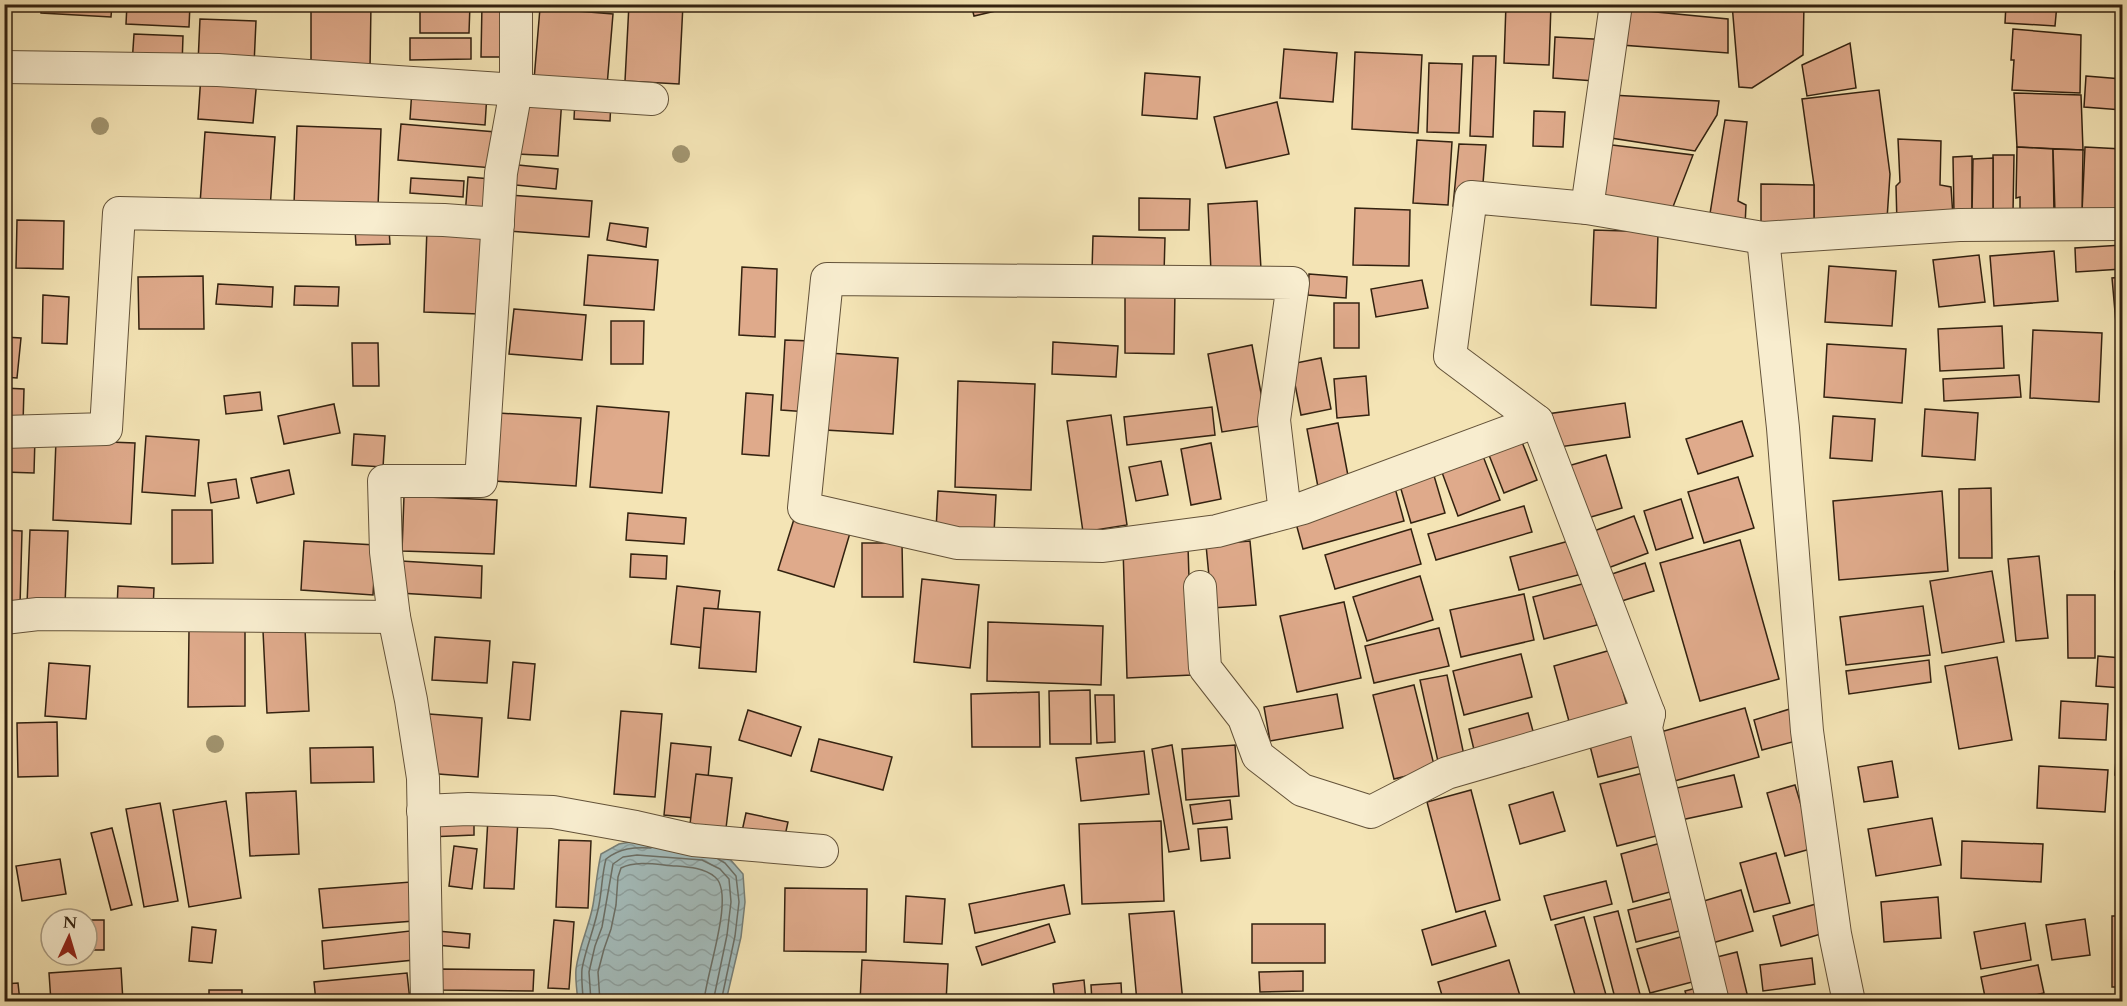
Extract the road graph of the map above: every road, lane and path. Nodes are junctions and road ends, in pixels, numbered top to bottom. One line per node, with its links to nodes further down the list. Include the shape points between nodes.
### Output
1 (516, 4): 4 (street)
2 (1616, 4): 6 (street)
3 (4, 67): 4 (street, via 218,70)
4 (516, 90): 5 (street); 7 (street, via 501,173)
5 (652, 99)
6 (1587, 208): 9 (street); 10 (street, via 1471,196 1450,356)
7 (498, 224): 11 (street, via 118,213 106,429); 14 (street, via 481,481 384,481 386,552)
8 (2122, 224): 9 (street, via 1959,225)
9 (1763, 238): 21 (street, via 1783,428 1807,731 1835,934)
10 (1537, 421): 12 (street); 16 (street)
11 (4, 432)
12 (1285, 513): 12 (street, via 1274,420 1293,283 827,279 804,508 957,543 1103,546 1217,531)
13 (1200, 587): 16 (street, via 1205,668 1244,718 1258,756 1302,790 1371,812 1448,773)
14 (394, 617): 15 (street, via 38,614); 17 (street, via 423,778)
15 (4, 618)
16 (1649, 714): 20 (street, via 1646,728)
17 (423, 811): 18 (street, via 553,812 693,840); 19 (street)
18 (822, 851)
19 (427, 1002)
20 (1713, 1002)
21 (1849, 1002)

